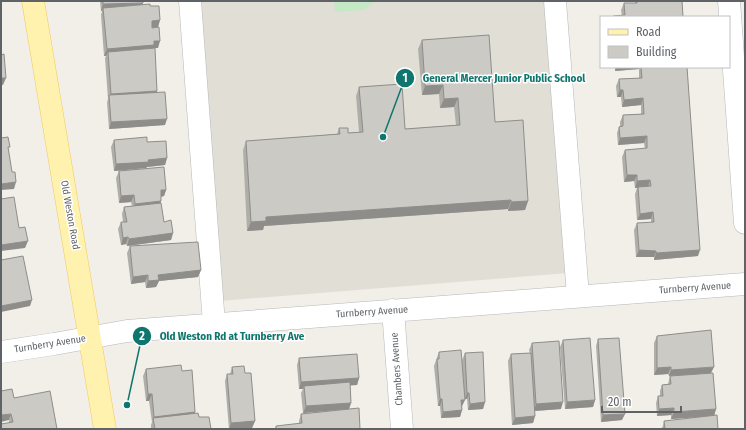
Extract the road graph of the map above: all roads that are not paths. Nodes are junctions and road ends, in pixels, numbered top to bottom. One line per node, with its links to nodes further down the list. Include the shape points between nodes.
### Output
1 (33, 1): 10 (main road, Old Weston Road)
2 (190, 1): 9 (street)
3 (555, 1): 7 (street)
4 (729, 1): 5 (street)
5 (745, 223)
6 (745, 284): 7 (street, Turnberry Avenue)
7 (578, 296): 8 (street, Turnberry Avenue)
8 (393, 310): 9 (street, Turnberry Avenue); 13 (street, Chambers Avenue)
9 (214, 324): 10 (street, Turnberry Avenue, via 127,331)
10 (90, 338): 11 (street, Turnberry Avenue); 12 (main road, Old Weston Road)
11 (1, 352)
12 (105, 429)
13 (402, 429)

